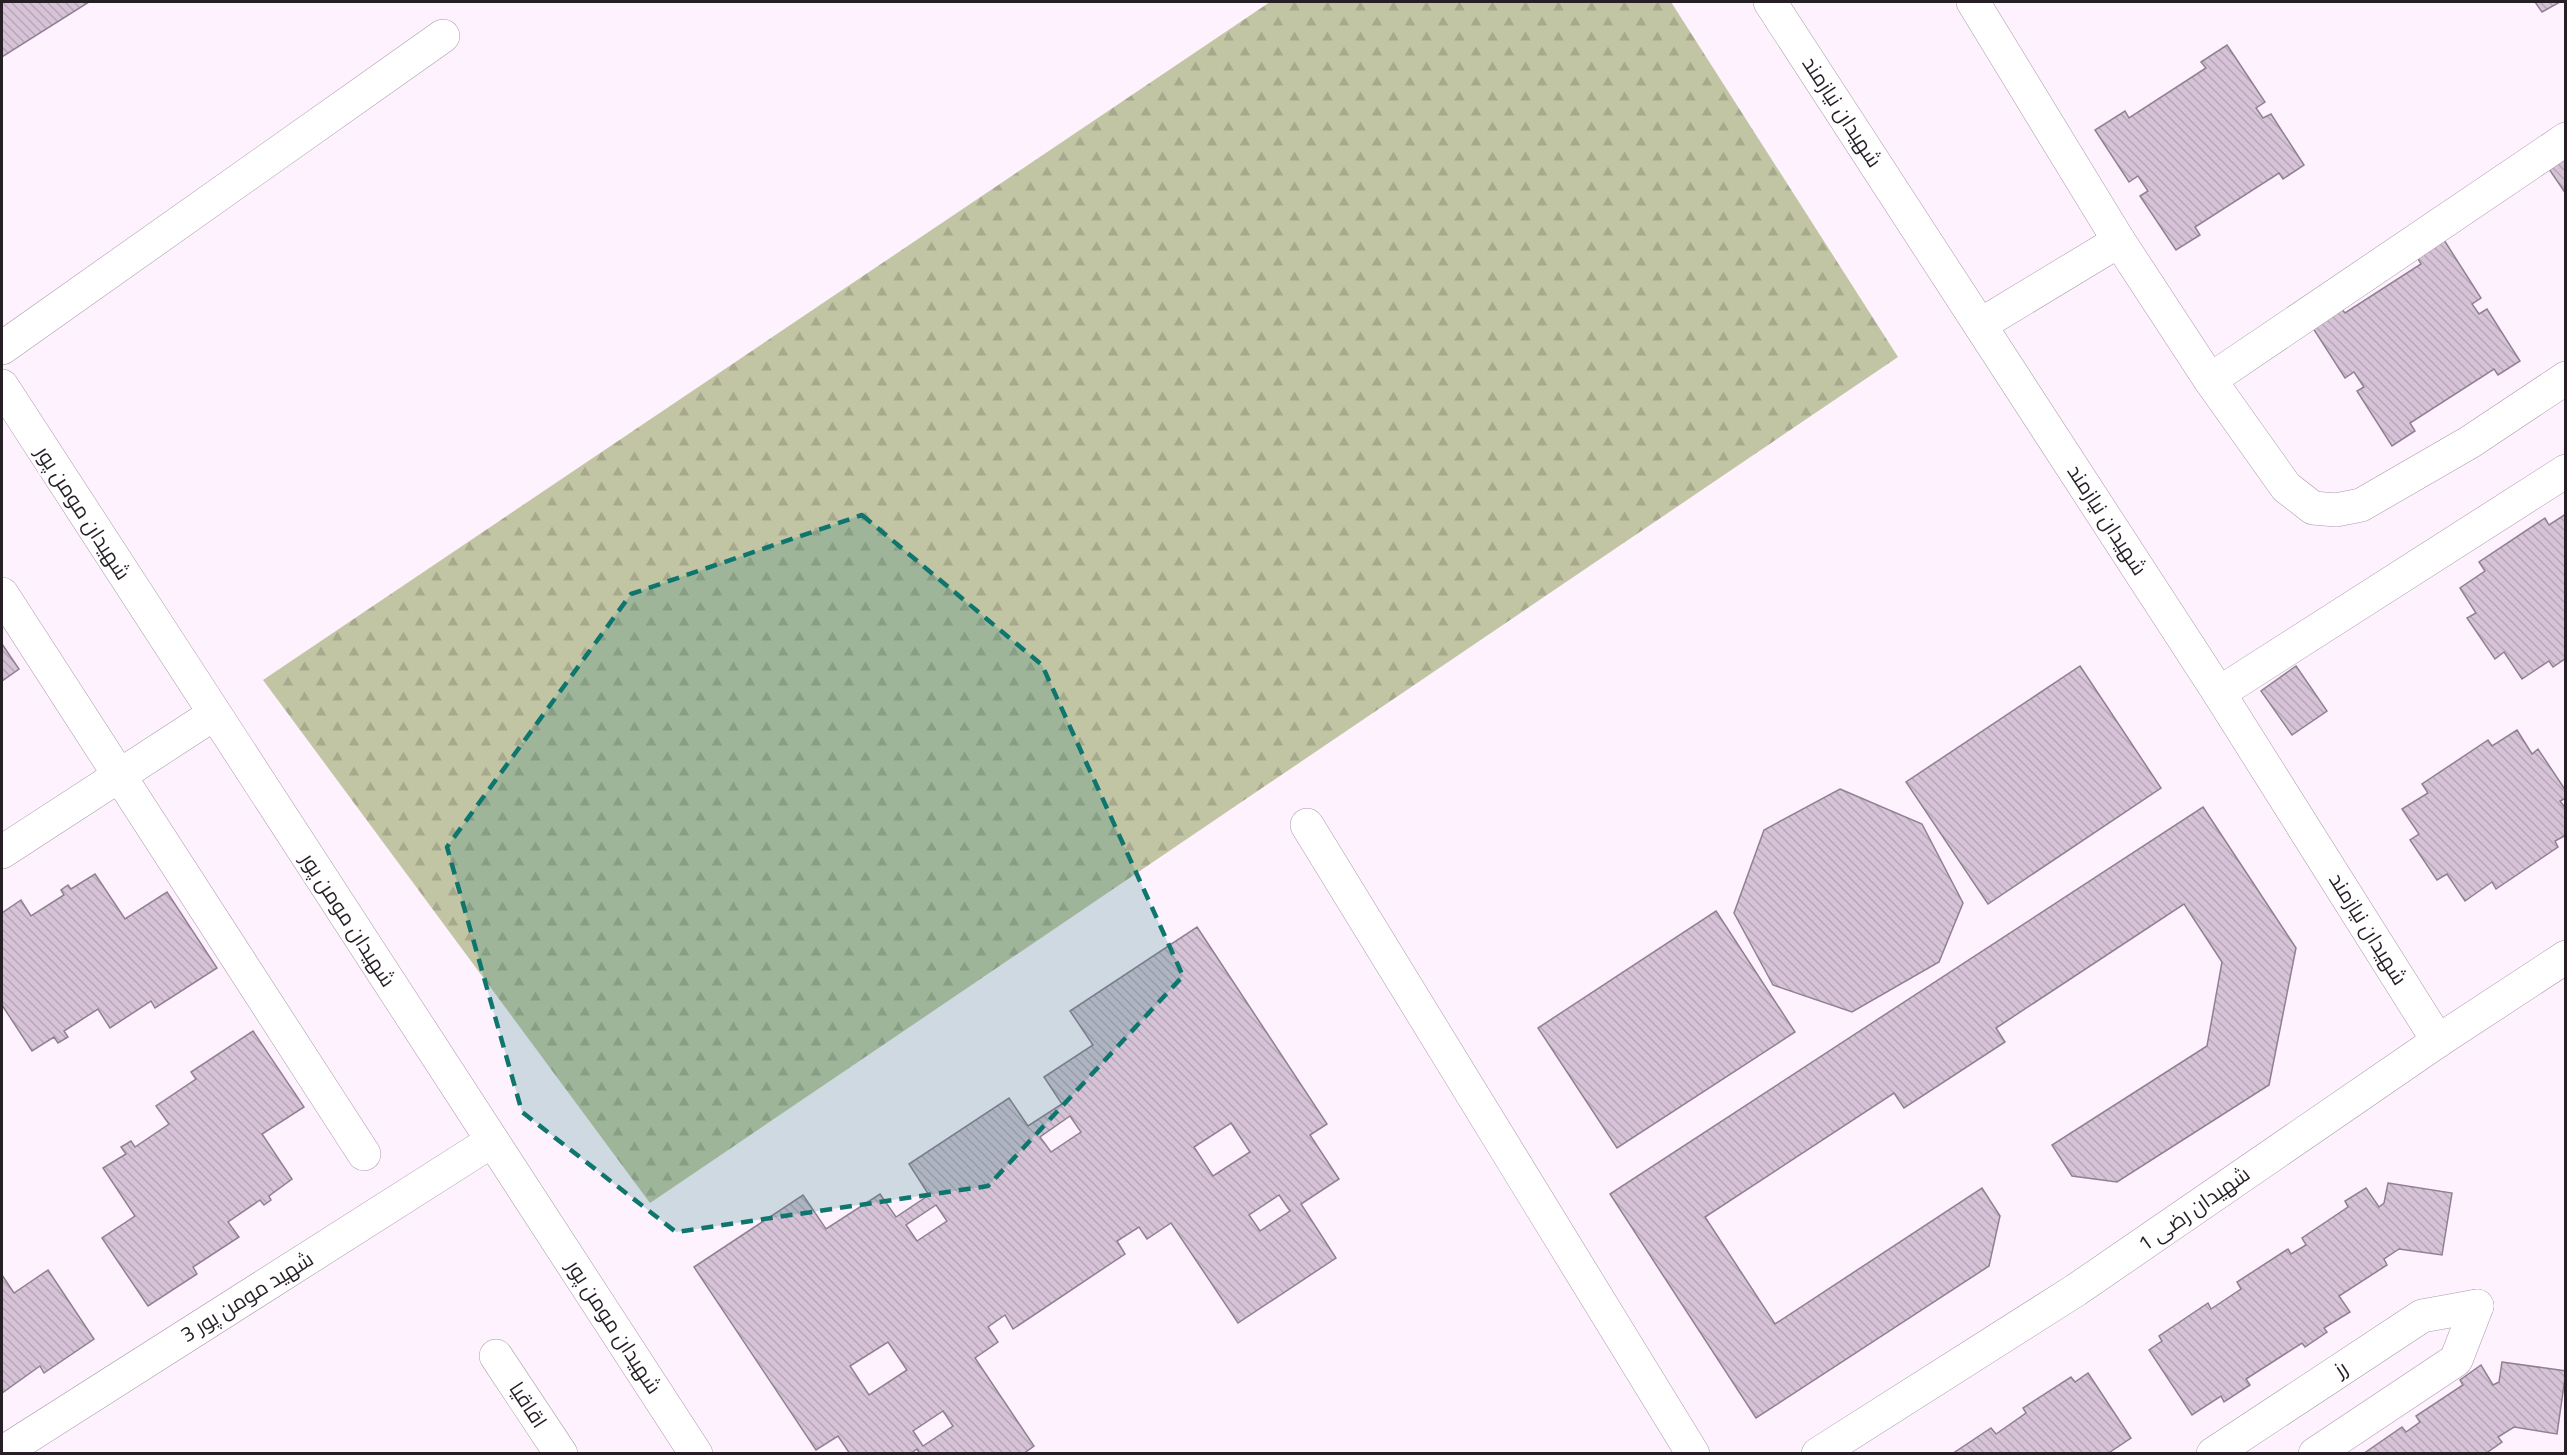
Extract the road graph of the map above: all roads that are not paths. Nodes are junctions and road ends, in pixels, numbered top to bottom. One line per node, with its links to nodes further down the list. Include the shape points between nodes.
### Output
1 (1770, 2): 6 (street, شهیدان نیازمند)
2 (1973, 2): 5 (street)
3 (443, 36): 7 (street)
4 (2565, 139): 9 (street)
5 (2119, 241): 6 (street); 9 (street)
6 (1980, 324): 13 (street, شهیدان نیازمند)
7 (2, 348)
8 (2565, 378): 9 (street, via 2470,442 2361,505 2336,510 2313,508 2286,487)
9 (2210, 380)
10 (2, 386): 14 (street, شهیدان مومن پور)
11 (2565, 471): 13 (street)
12 (2, 594): 15 (street)
13 (2220, 693): 19 (street, شهیدان نیازمند)
14 (214, 714): 15 (street); 20 (street, شهیدان مومن پور)
15 (120, 775): 17 (street); 21 (street)
16 (1307, 825): 26 (street)
17 (2, 852)
18 (2565, 957): 19 (street, شهیدان رضی 1)
19 (2438, 1041): 27 (street, شهیدان رضی 1, via 2076,1290)
20 (492, 1141): 23 (street, شهید مومن پور 3); 25 (street, شهیدان مومن پور)
21 (364, 1154)
22 (496, 1356): 24 (street, اقاقیا)
23 (2, 1453)
24 (561, 1454)
25 (696, 1454)
26 (1693, 1454)
27 (1818, 1454)
28 (2213, 1454): 29 (street, رز, via 2422,1316 2477,1306 2456,1360)
29 (2315, 1454)

